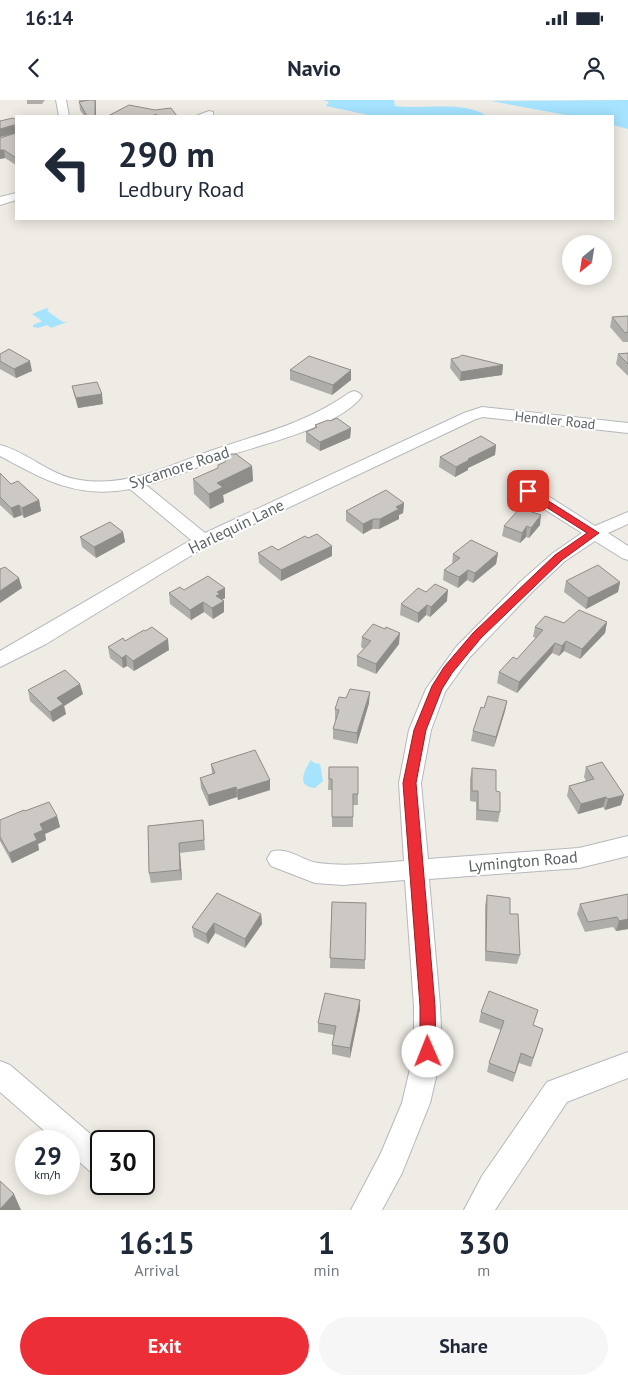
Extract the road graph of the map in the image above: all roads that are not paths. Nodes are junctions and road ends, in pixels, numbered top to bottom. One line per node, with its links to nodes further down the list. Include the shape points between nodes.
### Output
1 (61, 100): 2 (street)
2 (64, 115)
3 (15, 196): 4 (street)
4 (0, 201)
5 (354, 396): 9 (street, Sycamore Road, via 305,427 225,451)
6 (482, 412): 7 (street, Hendler Road); 13 (street, Harlequin Lane)
7 (628, 428)
8 (0, 450): 9 (street, Sycamore Road, via 67,483 108,487)
9 (135, 484): 13 (street)
10 (528, 491): 12 (street)
11 (628, 517): 12 (street)
12 (594, 533): 14 (street); 18 (street, via 559,557 527,586 477,636 436,688 420,730 410,783)
13 (204, 541): 15 (street, Harlequin Lane)
14 (628, 554)
15 (0, 660)
16 (628, 846): 18 (street, Lymington Road, via 579,858)
17 (279, 859): 18 (street, Lymington Road, via 316,873 343,875)
18 (416, 868): 22 (street, via 428,1052 416,1103 392,1163)
19 (628, 1065): 23 (street, via 557,1092)
20 (0, 1074): 21 (street)
21 (90, 1152)
22 (366, 1210)
23 (479, 1210)

